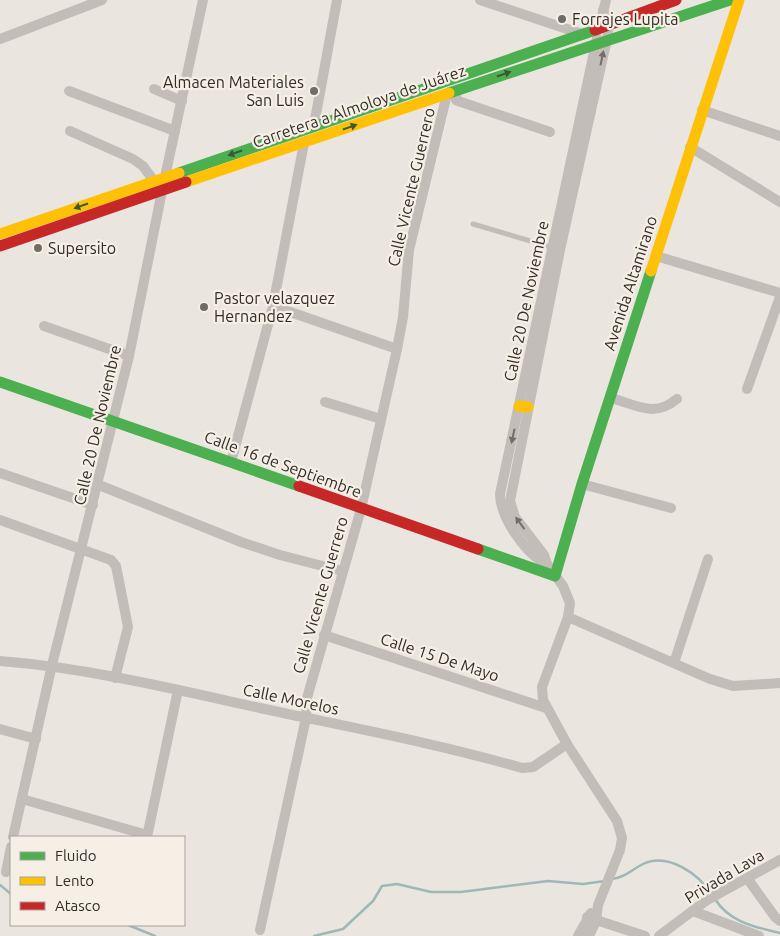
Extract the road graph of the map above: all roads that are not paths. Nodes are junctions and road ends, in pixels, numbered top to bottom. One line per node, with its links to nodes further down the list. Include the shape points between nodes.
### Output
1 (102, 0): 11 (street)
2 (203, 0): 16 (street)
3 (337, 0): 18 (street)
4 (480, 0): 10 (street)
5 (676, 0): 9 (main road, Carretera a Almoloya de Juárez)
6 (730, 0): 12 (main road, Carretera a Almoloya de Juárez)
7 (739, 0): 17 (main road, Avenida Altamirano)
8 (604, 5): 9 (street, Calle 20 De Noviembre)
9 (604, 27): 10 (main road, Carretera a Almoloya de Juárez); 12 (street, Calle 20 De Noviembre)
10 (582, 34): 18 (main road, Carretera a Almoloya de Juárez)
11 (0, 38)
12 (602, 41): 15 (main road, Carretera a Almoloya de Juárez, one-way to 12); 34 (street, Calle 20 De Noviembre)
13 (154, 89): 16 (street)
14 (70, 91): 20 (street)
15 (452, 92): 21 (street, via 456,100); 23 (main road, Carretera a Almoloya de Juárez, one-way to 15); 40 (street, Calle Vicente Guerrero, via 410,250)
16 (182, 101): 20 (street)
17 (702, 110): 22 (street); 24 (main road, Avenida Altamirano)
18 (314, 125): 25 (main road, Carretera a Almoloya de Juárez, one-way to 25)
19 (70, 131): 26 (street, via 134,159)
20 (175, 131): 25 (street)
21 (550, 132)
22 (780, 136)
23 (304, 143): 27 (main road, Carretera a Almoloya de Juárez); 38 (street)
24 (690, 147): 28 (street); 35 (main road, Avenida Altamirano)
25 (165, 177): 26 (main road, Carretera a Almoloya de Juárez)
26 (154, 181): 29 (main road, Carretera a Almoloya de Juárez, one-way to 29)
27 (162, 191): 31 (main road, Carretera a Almoloya de Juárez); 41 (street, Calle 20 De Noviembre)
28 (780, 202)
29 (59, 214): 31 (main road); 32 (main road, Carretera a Almoloya de Juárez)
30 (473, 224): 34 (lane)
31 (63, 225): 33 (main road, Carretera a Almoloya de Juárez)
32 (0, 234)
33 (0, 246)
34 (556, 249): 60 (street, Calle 20 De Noviembre, via 524,406 510,501 516,517 544,554 546,564)
35 (656, 256): 36 (street); 44 (main road, Avenida Altamirano)
36 (780, 293)
37 (780, 297): 43 (street)
38 (273, 306): 40 (street); 49 (street)
39 (44, 326): 41 (street)
40 (397, 349): 47 (street, Calle Vicente Guerrero)
41 (129, 356): 48 (street, Calle 20 De Noviembre)
42 (0, 382): 48 (main road, Calle 16 de Septiembre)
43 (747, 389)
44 (611, 398): 45 (street, via 655,410); 52 (main road, Avenida Altamirano)
45 (676, 399)
46 (325, 402): 47 (street)
47 (381, 419): 54 (street, Calle Vicente Guerrero)
48 (114, 421): 49 (main road, Calle 16 de Septiembre); 51 (street, Calle 20 De Noviembre)
49 (231, 462): 54 (main road, Calle 16 de Septiembre)
50 (0, 473): 53 (street)
51 (99, 484): 53 (street, Calle 20 De Noviembre); 59 (street, via 241,542)
52 (582, 484): 55 (street); 60 (main road, Avenida Altamirano)
53 (93, 505): 57 (street, Calle 20 De Noviembre)
54 (361, 508): 59 (street, Calle Vicente Guerrero); 60 (main road, Calle 16 de Septiembre)
55 (671, 508)
56 (0, 520): 57 (street)
57 (82, 550): 65 (street, Calle 20 De Noviembre); 66 (street, via 111,560 116,566 128,627)
58 (708, 559): 64 (street)
59 (342, 571): 62 (street, Calle Vicente Guerrero)
60 (555, 576): 61 (street, Calle 20 De Noviembre, via 569,598)
61 (568, 617): 64 (street); 69 (street, Calle 20 De Noviembre, via 542,687)
62 (324, 635): 69 (street, Calle 15 De Mayo); 70 (street, Calle Vicente Guerrero, via 307,698)
63 (0, 661): 65 (street, Calle Morelos)
64 (674, 663): 67 (street, via 733,686)
65 (52, 665): 66 (street, Calle Morelos); 72 (street, Calle 20 De Noviembre)
66 (115, 678): 68 (street, Calle Morelos)
67 (780, 682)
68 (178, 690): 70 (street, Calle Morelos); 76 (street)
69 (546, 708): 73 (street, Calle 20 De Noviembre)
70 (306, 718): 73 (street, Calle Morelos, via 458,750 522,768 533,767); 84 (street, Calle Vicente Guerrero)
71 (0, 728): 72 (street)
72 (36, 738): 74 (street, Calle 20 De Noviembre)
73 (567, 744): 82 (street, Calle 20 De Noviembre, via 620,829 621,845 616,861)
74 (22, 799): 75 (street, Calle 20 De Noviembre); 76 (street)
75 (14, 836)
76 (147, 836)
77 (10, 852): 79 (street)
78 (780, 860): 80 (street, Privada Lava)
79 (6, 872)
80 (747, 878): 81 (street, Privada Lava, via 707,900); 83 (street)
81 (693, 912): 88 (street, Privada Lava); 89 (street)
82 (591, 919): 85 (street); 86 (street); 87 (street)
83 (780, 921)
84 (260, 930)
85 (578, 936)
86 (589, 936)
87 (645, 936)
88 (659, 936)
89 (759, 936)

